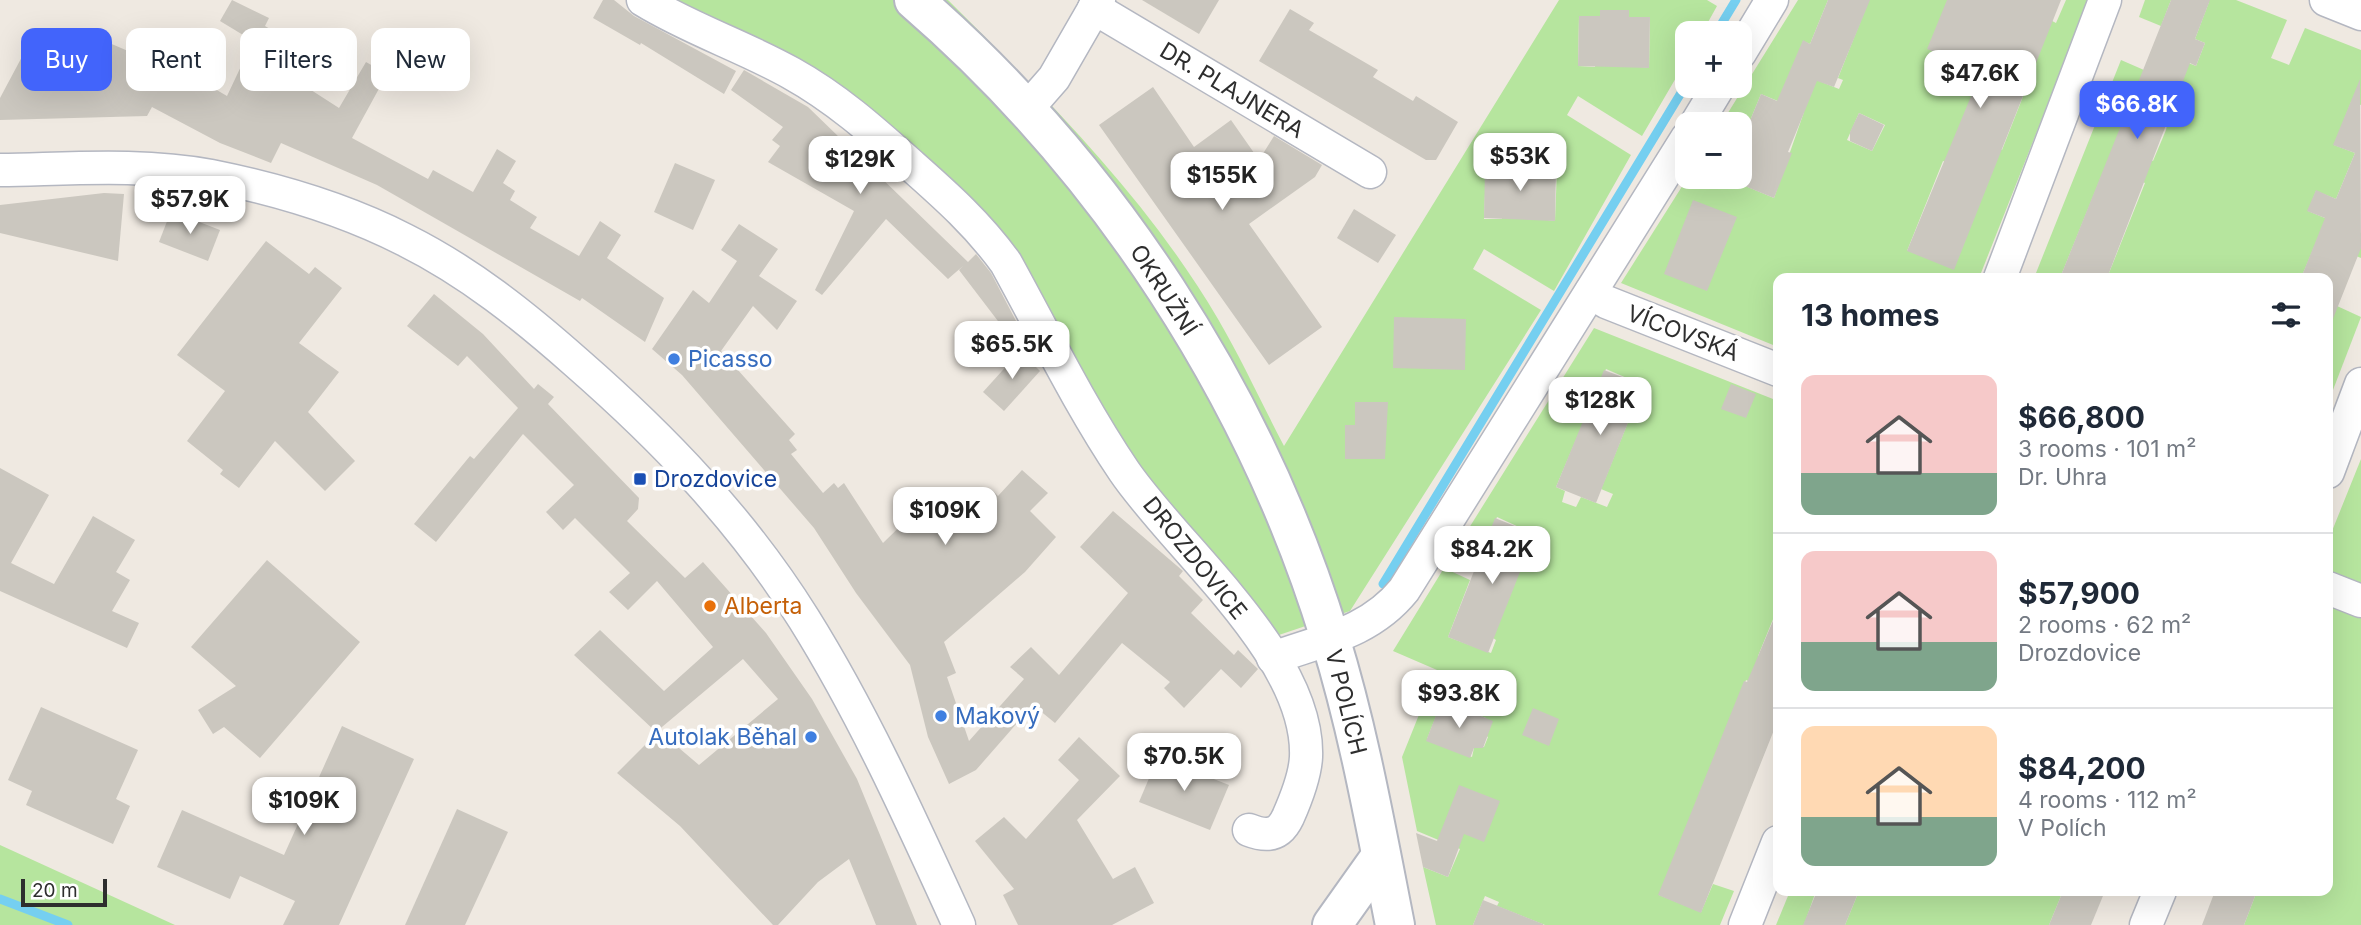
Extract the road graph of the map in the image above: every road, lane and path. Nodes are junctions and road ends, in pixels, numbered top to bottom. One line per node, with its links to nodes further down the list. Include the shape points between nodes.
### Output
1 (643, 0): 21 (street, DROZDOVICE, via 829,96 965,213 1006,263 1125,472)
2 (914, 0): 9 (street, OKRUŽNÍ)
3 (1772, 0): 8 (street)
4 (2105, 0): 13 (street)
5 (2326, 0): 7 (street)
6 (1097, 4): 9 (street, DR. PLAJNERA, via 1054,78); 12 (street, DR. PLAJNERA)
7 (2361, 14)
8 (1752, 33)
9 (1026, 110): 20 (street, OKRUŽNÍ, via 1121,226 1213,367 1276,494)
10 (1675, 157): 14 (street, V POLÍCH)
11 (0, 170): 26 (street, via 152,168 273,191 404,239 506,303 674,451 780,582 825,654)
12 (1370, 172)
13 (2002, 273)
14 (1591, 292): 15 (street, VÍCOVSKÁ); 20 (street, V POLÍCH, via 1404,590 1376,619)
15 (1773, 368)
16 (2361, 384): 17 (street)
17 (2333, 459)
18 (2333, 590): 19 (street)
19 (2361, 601)
20 (1330, 636): 21 (street); 24 (street, V POLÍCH)
21 (1273, 658): 22 (street, DROZDOVICE, via 1301,720 1306,748 1302,779 1286,822 1272,835)
22 (1250, 830)
23 (1773, 855): 29 (street)
24 (1381, 856): 27 (street); 28 (street, V POLÍCH)
25 (2158, 896): 30 (street)
26 (960, 925)
27 (1332, 925)
28 (1395, 925)
29 (1745, 925)
30 (2146, 925)

